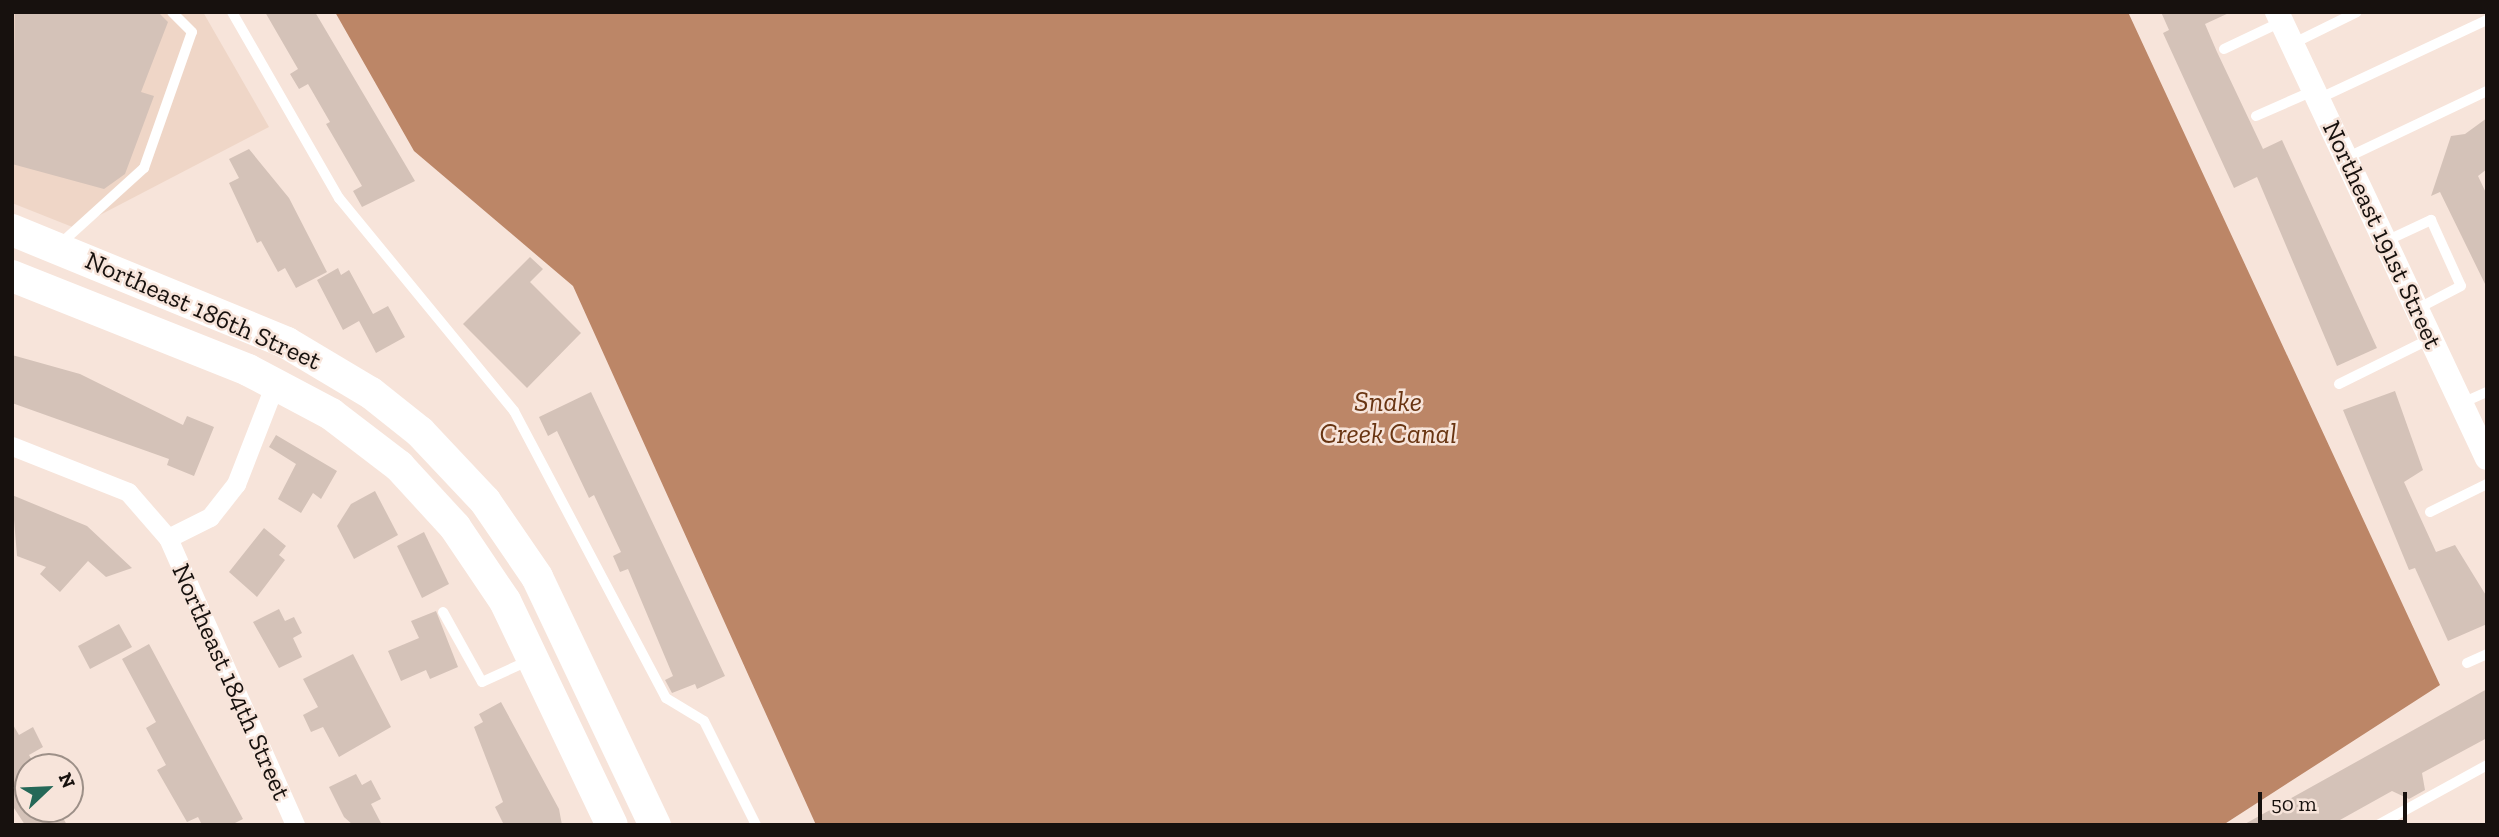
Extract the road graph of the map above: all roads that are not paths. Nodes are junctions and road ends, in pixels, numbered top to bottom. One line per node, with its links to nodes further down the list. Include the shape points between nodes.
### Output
1 (172, 12): 13 (lane, via 192,32 144,168)
2 (232, 12): 34 (lane, via 339,198 514,411 666,698 704,721)
3 (2357, 12): 5 (lane)
4 (2487, 20): 8 (lane)
5 (2283, 26): 6 (lane); 8 (street, Northeast 191st Street)
6 (2224, 49)
7 (2487, 91): 10 (lane)
8 (2316, 95): 9 (lane); 10 (street, Northeast 191st Street)
9 (2256, 116)
10 (2345, 158): 12 (street, Northeast 191st Street)
11 (12, 230): 13 (main road, Northeast 186th Street)
12 (2385, 241): 15 (street, Northeast 191st Street); 15 (lane, via 2431,220 2461,286)
13 (56, 247): 33 (main road, Northeast 186th Street, via 287,343 371,393 428,440 485,501 537,577)
14 (12, 276): 17 (main road, Northeast 186th Street)
15 (2417, 309): 16 (street, Northeast 191st Street)
16 (2431, 338): 18 (lane); 20 (street, Northeast 191st Street)
17 (275, 384): 25 (street, via 236,484 209,517); 28 (main road, Northeast 186th Street, via 341,421 419,485 489,575)
18 (2339, 384)
19 (2487, 392): 20 (lane)
20 (2461, 404): 22 (street, Northeast 191st Street)
21 (12, 446): 25 (street, Northeast 184th Street, via 128,492)
22 (2487, 458)
23 (2487, 484): 24 (lane)
24 (2430, 513)
25 (168, 538): 31 (street, Northeast 184th Street)
26 (443, 612): 28 (lane, via 482,682)
27 (2487, 654): 29 (lane)
28 (534, 658): 32 (main road, Northeast 186th Street)
29 (2467, 663)
30 (2487, 765): 35 (lane)
31 (295, 825)
32 (612, 825)
33 (655, 825)
34 (756, 825)
35 (2378, 825)

